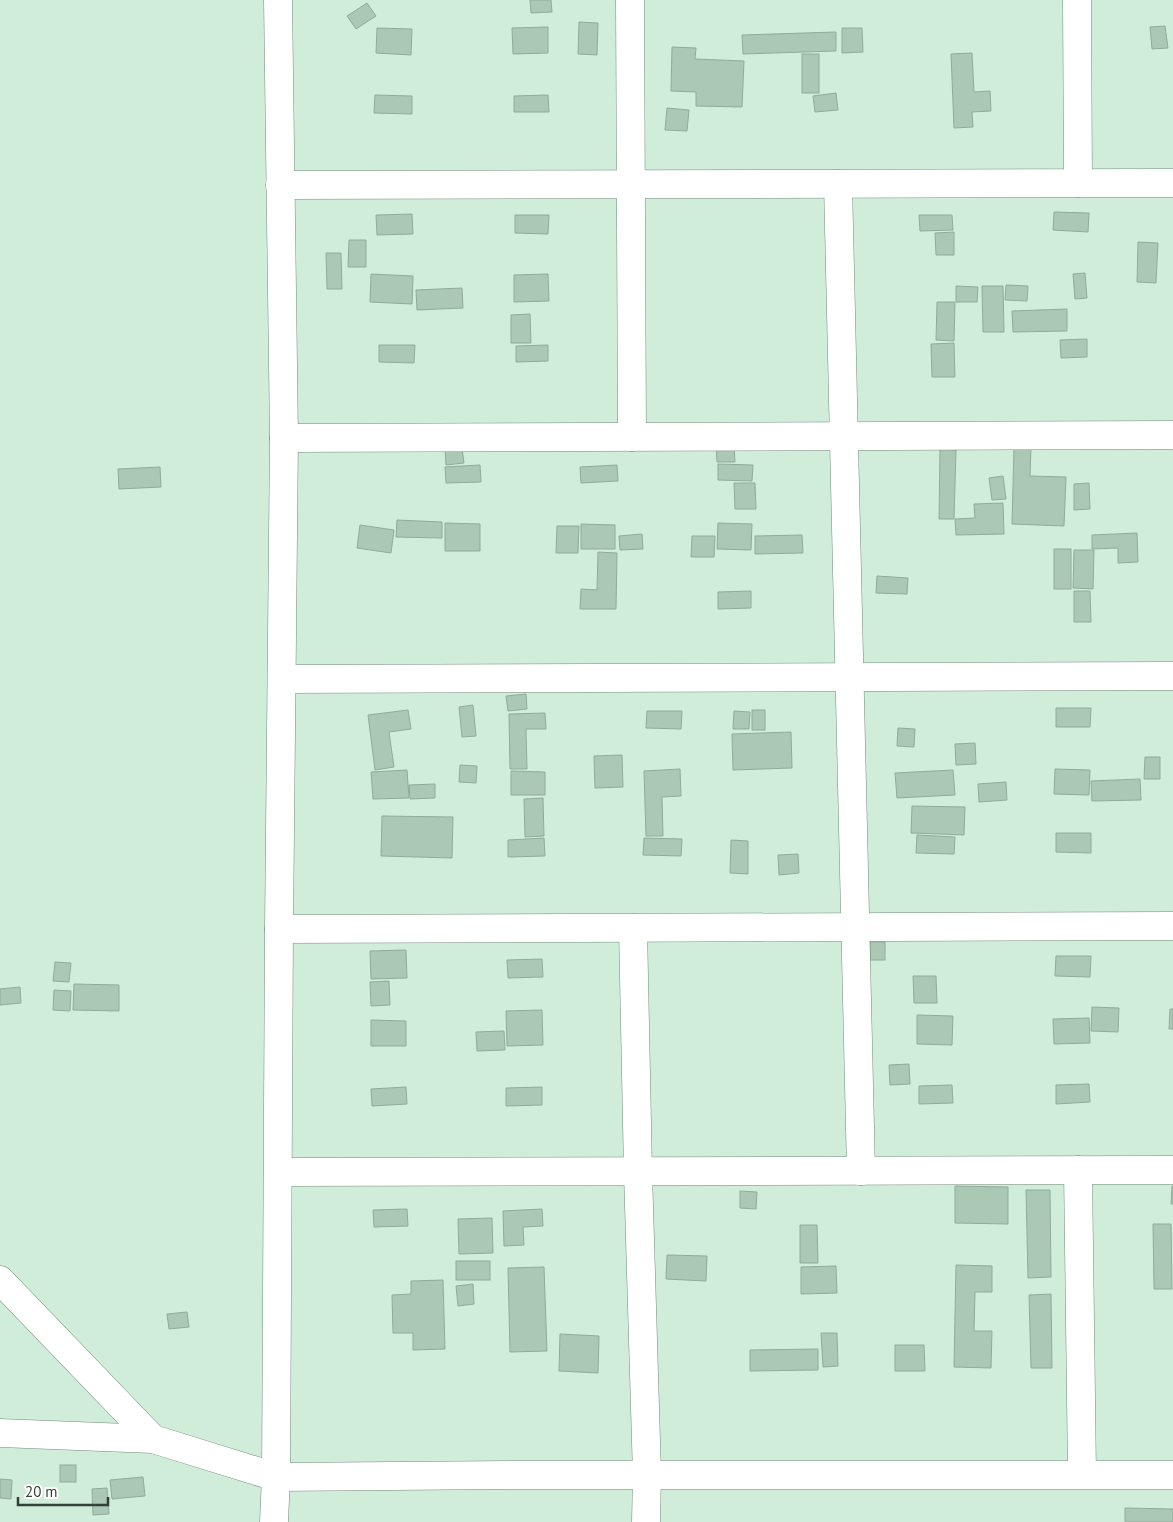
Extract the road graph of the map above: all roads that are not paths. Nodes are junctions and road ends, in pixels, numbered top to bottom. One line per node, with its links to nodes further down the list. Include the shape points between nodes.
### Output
1 (278, 0): 7 (street)
2 (630, 0): 8 (street)
3 (1076, 0): 4 (street)
4 (1078, 183): 5 (street); 6 (street)
5 (1173, 183)
6 (838, 184): 8 (street); 10 (street)
7 (280, 185): 8 (street); 12 (street)
8 (630, 185): 11 (street)
9 (1173, 435): 10 (street)
10 (844, 436): 11 (street); 14 (street)
11 (632, 437): 12 (street)
12 (284, 438): 15 (street)
13 (1173, 676): 14 (street)
14 (849, 677): 15 (street); 17 (street)
15 (282, 679): 19 (street)
16 (1173, 926): 17 (street)
17 (855, 927): 18 (street); 22 (street)
18 (633, 928): 19 (street); 24 (street)
19 (279, 929): 23 (street)
20 (1078, 1170): 21 (street); 22 (street); 28 (street)
21 (1173, 1170)
22 (861, 1171): 24 (street)
23 (278, 1172): 24 (street); 31 (street)
24 (638, 1172): 29 (street)
25 (0, 1280): 27 (street)
26 (0, 1434): 27 (street)
27 (153, 1439): 31 (street)
28 (1082, 1474): 29 (street); 30 (street)
29 (647, 1475): 31 (street); 33 (street)
30 (1173, 1475)
31 (276, 1477): 32 (street)
32 (274, 1522)
33 (646, 1522)

